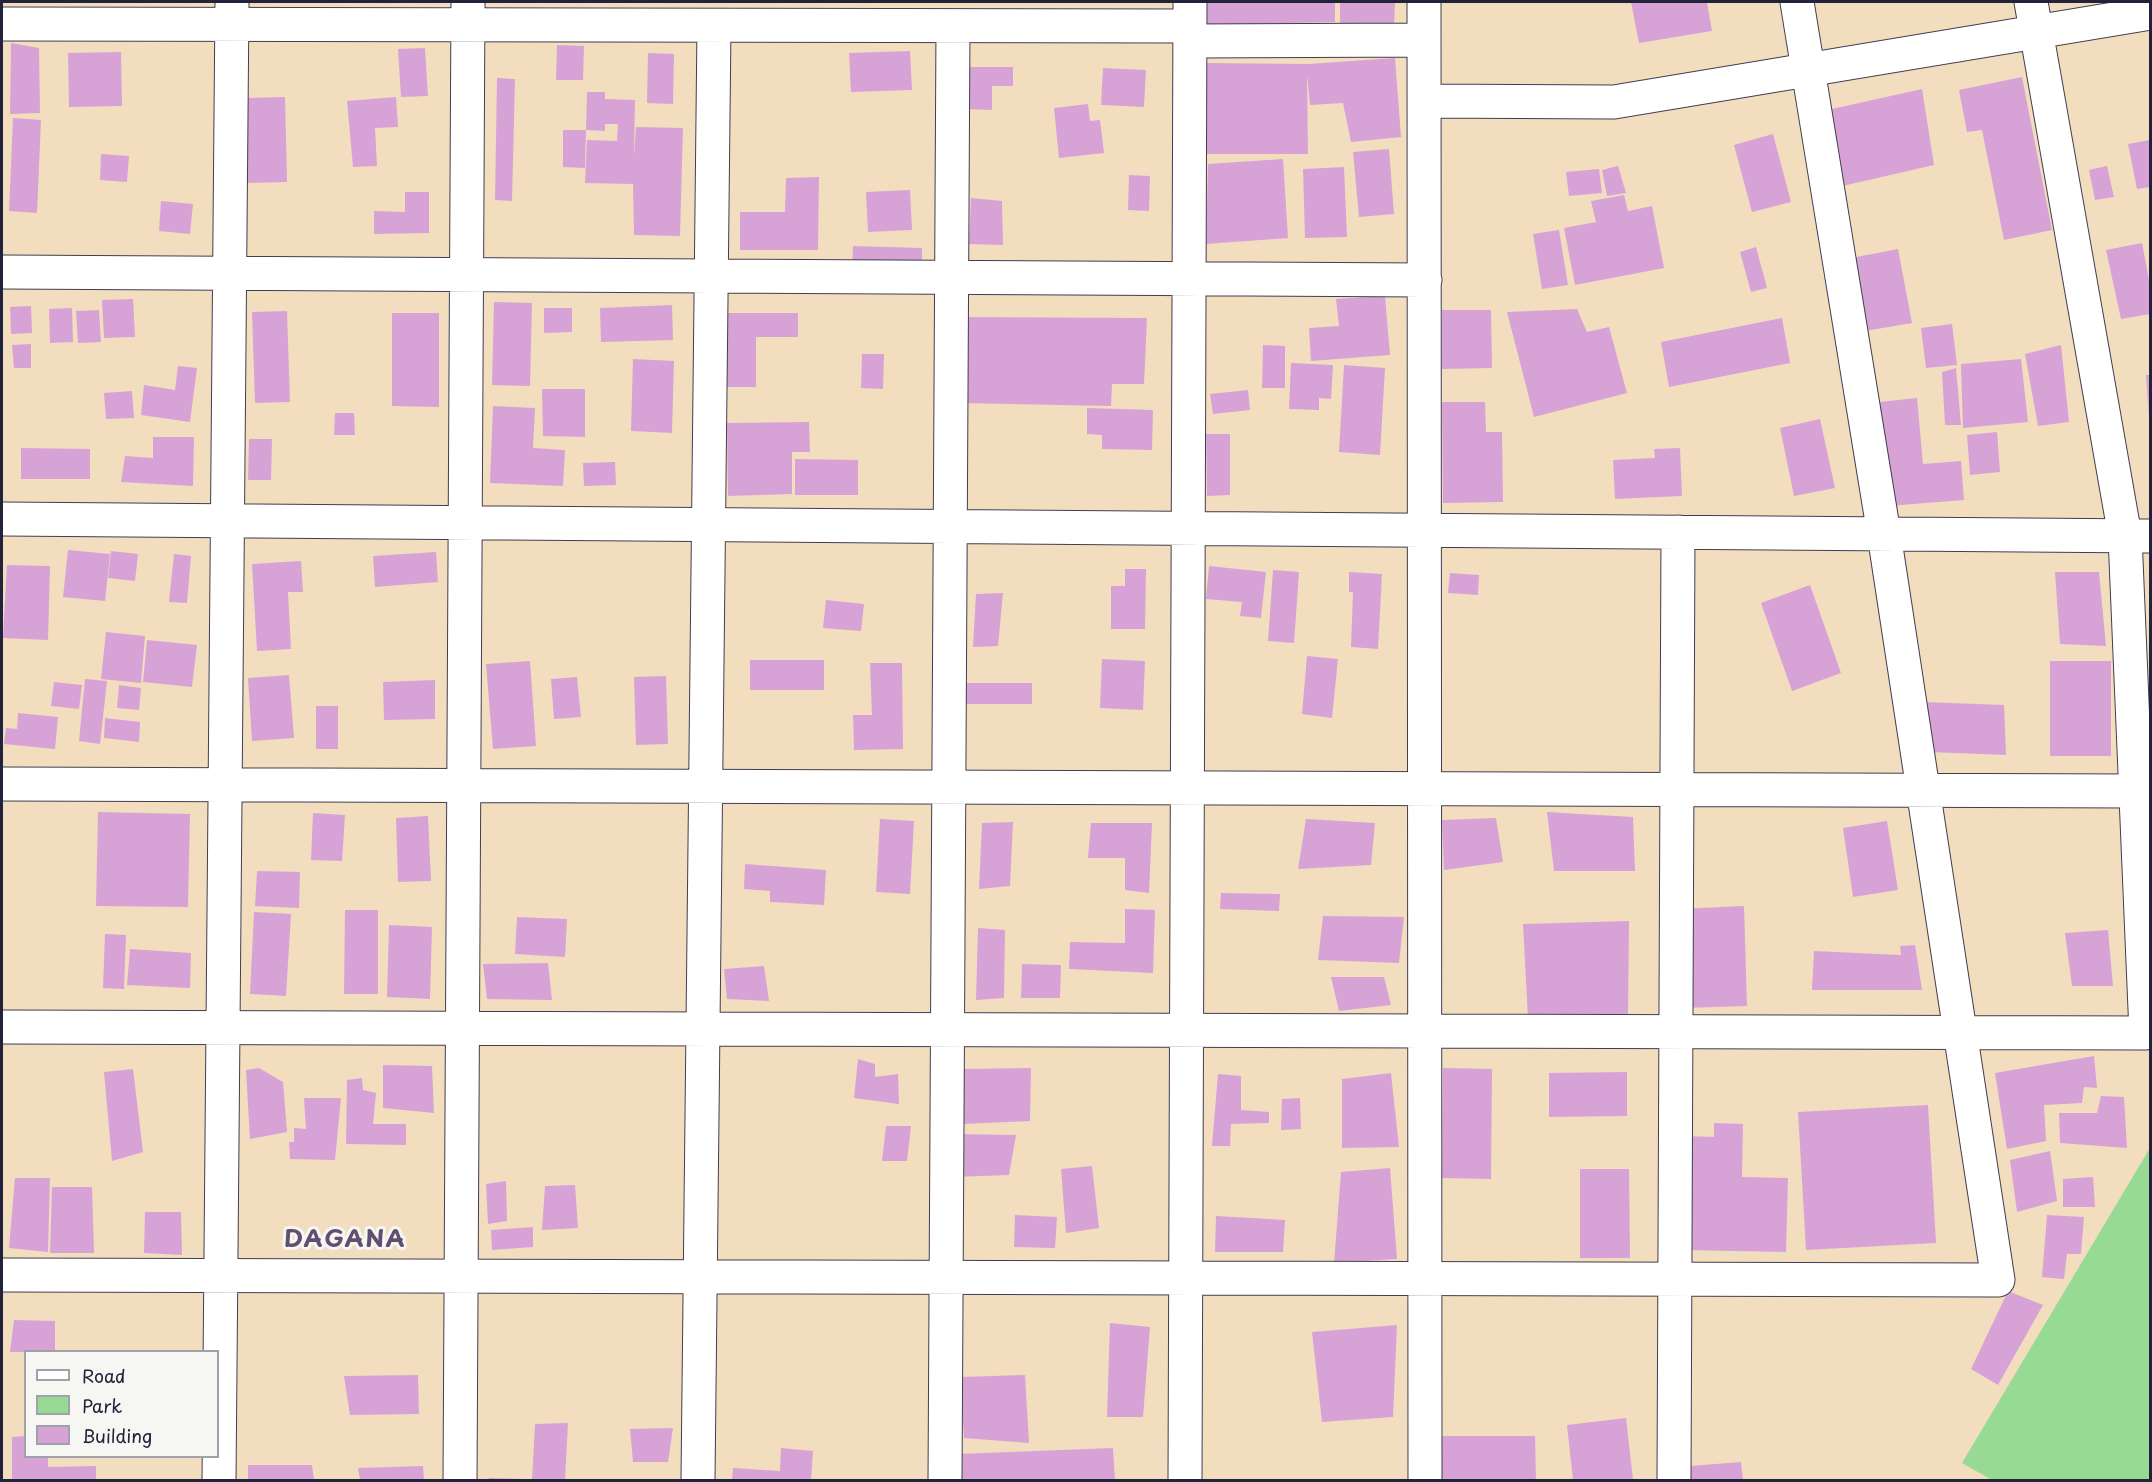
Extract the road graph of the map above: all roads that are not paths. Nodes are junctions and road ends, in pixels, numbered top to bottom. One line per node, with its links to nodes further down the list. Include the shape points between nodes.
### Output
1 (1424, 2): 11 (street)
2 (1797, 2): 12 (street)
3 (231, 13): 4 (street); 8 (street); 15 (street)
4 (468, 13): 9 (street); 16 (street)
5 (2151, 13): 6 (street)
6 (2034, 17): 12 (street); 30 (street)
7 (1190, 23): 10 (street); 11 (street); 19 (street)
8 (2, 24)
9 (714, 26): 10 (street); 17 (street)
10 (953, 26): 18 (street)
11 (1424, 40): 13 (street)
12 (1809, 70): 13 (street, via 1614,102); 29 (street)
13 (1425, 101): 20 (street)
14 (2, 272): 15 (street)
15 (230, 273): 16 (street); 22 (street)
16 (467, 274): 17 (street); 23 (street)
17 (711, 276): 18 (street); 24 (street)
18 (951, 277): 19 (street); 25 (street)
19 (1190, 278): 20 (street); 26 (street)
20 (1425, 280): 27 (street)
21 (2, 519): 22 (street)
22 (227, 521): 23 (street); 32 (street)
23 (465, 523): 24 (street); 33 (street)
24 (709, 525): 25 (street); 34 (street)
25 (950, 526): 26 (street); 35 (street)
26 (1189, 529): 27 (street); 36 (street)
27 (1425, 531): 28 (street); 37 (street)
28 (1678, 532): 29 (street); 38 (street)
29 (1884, 534): 30 (street); 39 (street)
30 (2138, 536): 40 (street)
31 (2, 784): 32 (street)
32 (225, 785): 33 (street); 42 (street)
33 (464, 785): 34 (street); 43 (street)
34 (705, 787): 35 (street); 44 (street)
35 (949, 787): 36 (street); 45 (street)
36 (1188, 788): 37 (street); 46 (street)
37 (1425, 789): 38 (street); 47 (street)
38 (1678, 789): 39 (street); 48 (street)
39 (1921, 790): 40 (street); 49 (street)
40 (2135, 791): 49 (street, via 2146,1033)
41 (2, 1027): 42 (street)
42 (223, 1027): 43 (street); 51 (street)
43 (462, 1028): 44 (street); 52 (street)
44 (703, 1029): 45 (street); 53 (street)
45 (946, 1029): 46 (street); 54 (street)
46 (1187, 1030): 47 (street); 55 (street)
47 (1425, 1031): 48 (street); 56 (street)
48 (1676, 1032): 49 (street); 57 (street)
49 (1960, 1033): 57 (street, via 1998,1280)
50 (2, 1275): 51 (street)
51 (221, 1276): 52 (street); 58 (street)
52 (461, 1276): 53 (street); 59 (street)
53 (699, 1276): 54 (street); 60 (street)
54 (945, 1277): 55 (street); 61 (street)
55 (1186, 1278): 56 (street); 62 (street)
56 (1425, 1279): 57 (street); 63 (street)
57 (1675, 1280): 64 (street)
58 (219, 1480)
59 (460, 1480)
60 (698, 1480)
61 (945, 1480)
62 (1185, 1480)
63 (1425, 1480)
64 (1674, 1480)

